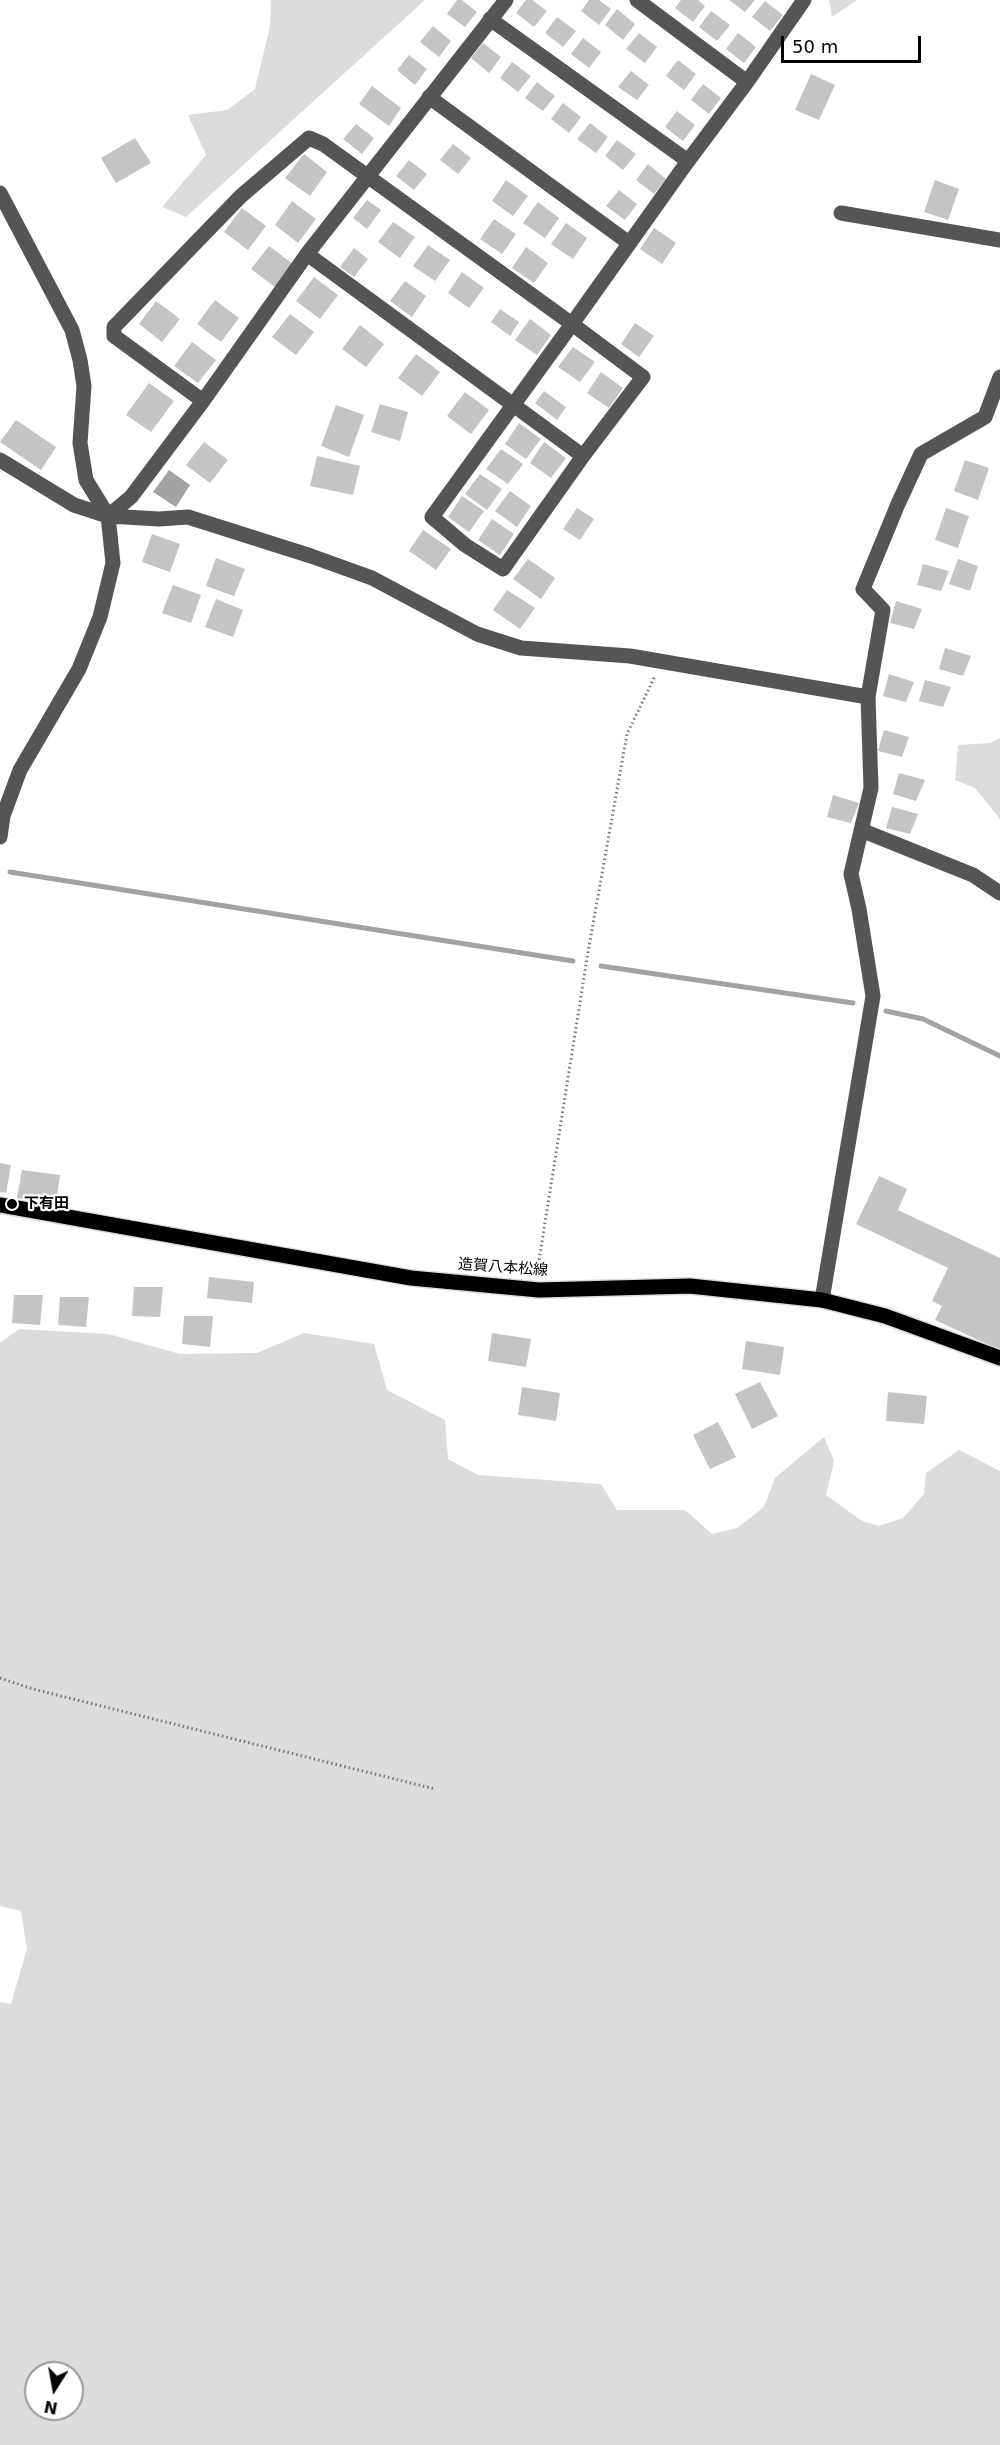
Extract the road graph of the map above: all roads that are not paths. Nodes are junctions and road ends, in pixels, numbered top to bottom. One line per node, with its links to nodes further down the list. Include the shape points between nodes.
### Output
1 (506, 0): 4 (street)
2 (637, 0): 5 (street)
3 (797, 3): 5 (street)
4 (490, 19): 6 (street); 7 (street)
5 (747, 82): 7 (street)
6 (429, 97): 8 (street); 12 (street)
7 (688, 161): 12 (street)
8 (368, 176): 13 (street); 14 (street); 16 (street, via 309,138 241,196 114,327 114,336)
9 (0, 193): 20 (street, via 72,330 84,386 80,443 86,480)
10 (841, 213): 11 (street)
11 (1000, 240)
12 (629, 243): 14 (street)
13 (307, 254): 16 (street); 17 (street)
14 (572, 324): 17 (street); 18 (street, via 643,377)
15 (1000, 377): 21 (street, via 985,417 921,454 898,504 863,589 883,610)
16 (203, 401): 20 (street, via 131,497)
17 (512, 406): 18 (street); 18 (street, via 432,517 465,545 503,569)
18 (583, 456)
19 (0, 460): 20 (street, via 74,505)
20 (108, 516): 21 (street, via 188,518 311,556 372,578 477,634 521,648 630,656); 23 (street, via 113,563 99,617 79,669 20,770 3,816)
21 (868, 697): 22 (street, via 871,788)
22 (861, 830): 24 (street, via 963,871); 26 (street, via 851,874 873,996)
23 (0, 837)
24 (1000, 893)
25 (0, 1206): 26 (main road, 造賀八本松線, via 411,1278 539,1290 690,1286)
26 (822, 1300): 27 (main road, 造賀八本松線, via 885,1316)
27 (1000, 1358)

